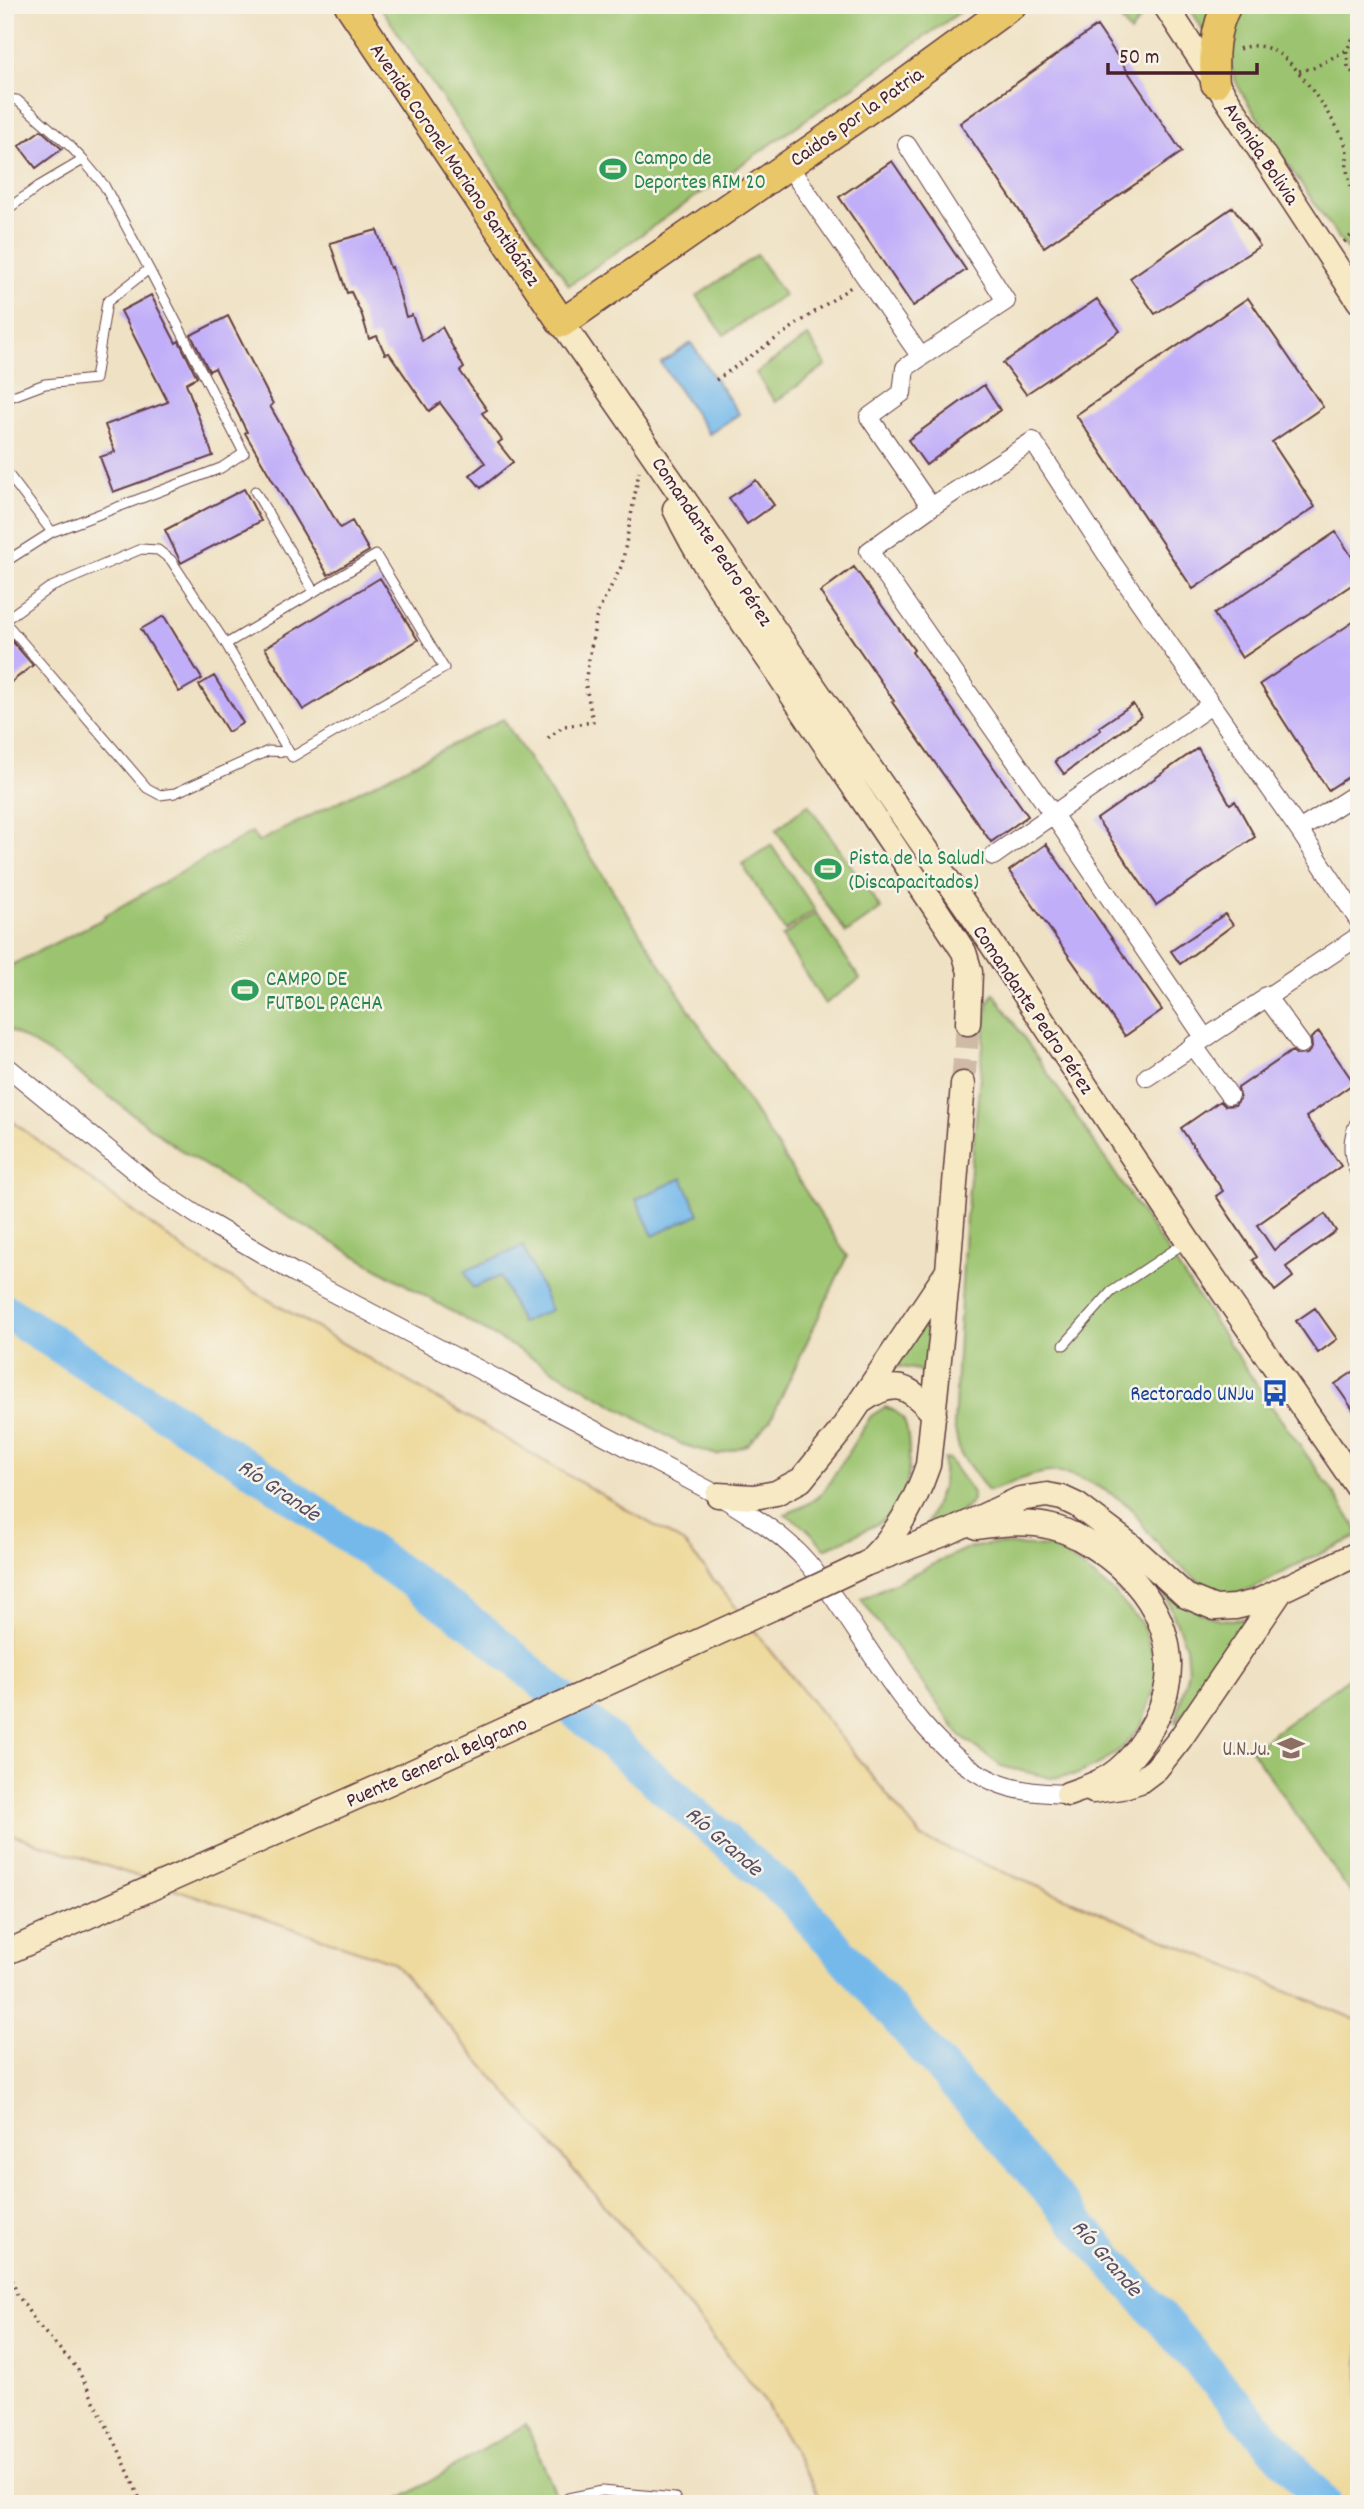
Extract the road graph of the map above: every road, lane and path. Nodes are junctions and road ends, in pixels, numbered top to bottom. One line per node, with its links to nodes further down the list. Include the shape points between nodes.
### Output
1 (349, 5): 21 (main road, Avenida Coronel Mariano Santibáñez)
2 (1012, 5): 15 (main road, Caidos por la Patria)
3 (1165, 5): 9 (main road, Avenida Bolivia)
4 (1227, 5): 9 (main road)
5 (1348, 5): 6 (path)
6 (1359, 17)
7 (1359, 25): 8 (path)
8 (1347, 50): 10 (path); 11 (path, via 1348,66)
9 (1214, 69): 10 (path, via 1233,52 1250,45 1275,52); 20 (main road, Avenida Bolivia)
10 (1299, 71): 17 (path, via 1347,148 1356,205)
11 (1359, 80)
12 (5, 99): 14 (lane, via 17,100)
13 (907, 145): 22 (street, via 1006,301)
14 (83, 160): 16 (lane); 18 (lane, via 104,186)
15 (787, 164): 19 (street); 21 (main road, Caidos por la Patria)
16 (5, 211)
17 (1354, 233)
18 (149, 269): 24 (lane, via 107,302 95,379 45,384); 29 (lane, via 244,453 221,468)
19 (864, 278): 22 (street); 23 (path)
20 (1359, 300)
21 (562, 323): 25 (main road, Comandante Pedro Pérez)
22 (921, 358): 28 (street, via 905,368 902,393 869,417)
23 (716, 380)
24 (5, 399)
25 (644, 442): 35 (path, via 622,565 597,614 587,667 585,682 593,722 564,726); 44 (main road, via 686,533 964,952 971,972); 53 (main road, Comandante Pedro Pérez, via 987,937)
26 (5, 470): 29 (lane)
27 (255, 491): 31 (lane)
28 (931, 507): 34 (street, via 1032,441); 38 (street, via 869,551)
29 (52, 532): 30 (lane)
30 (5, 562)
31 (314, 592): 33 (lane); 36 (lane, via 376,555 444,668 292,757)
32 (5, 621): 33 (lane, via 49,588 141,550 158,550 171,560); 36 (lane, via 147,788 160,795 268,751)
33 (226, 645): 36 (lane)
34 (1210, 705): 38 (street); 39 (street)
35 (548, 738)
36 (289, 752)
37 (1359, 792): 39 (street)
38 (1052, 813): 40 (street); 45 (street)
39 (1299, 830): 41 (street)
40 (993, 856)
41 (1359, 921)
42 (1359, 936): 43 (street)
43 (1266, 996): 45 (street); 46 (street)
44 (968, 1023)
45 (1199, 1041): 48 (street); 50 (street)
46 (1301, 1044)
47 (5, 1065): 59 (street, via 154,1187 206,1221)
48 (1147, 1077)
49 (963, 1084): 54 (main road)
50 (1229, 1095)
51 (1359, 1124): 52 (street, via 1353,1156)
52 (1359, 1171)
53 (1188, 1241): 55 (lane, via 1111,1292); 58 (main road, Comandante Pedro Pérez)
54 (948, 1271): 56 (main road); 57 (main road)
55 (1064, 1345)
56 (862, 1402): 57 (main road, via 880,1389 901,1388 921,1398); 59 (main road, via 801,1480 754,1497)
57 (934, 1414): 62 (main road, via 928,1465 918,1496 895,1533)
58 (1359, 1489)
59 (718, 1495): 64 (street, via 781,1535 807,1562 902,1697 964,1764 995,1782 1030,1792)
60 (949, 1532): 62 (main road, Puente General Belgrano); 63 (main road, via 1020,1499 1047,1495 1077,1505 1199,1604 1235,1607); 64 (main road, via 1001,1523 1052,1527 1087,1542 1114,1563 1140,1586 1159,1615 1170,1666 1167,1690 1151,1730 1125,1765 1102,1781)
61 (1359, 1553): 63 (main road)
62 (865, 1564): 65 (main road, Puente General Belgrano, bridge)
63 (1284, 1587): 64 (main road, via 1181,1740 1156,1769 1121,1787)
64 (1068, 1794)
65 (5, 1953)
66 (5, 2260): 68 (path, via 17,2294 37,2324 77,2368)
67 (568, 2498): 69 (lane, via 602,2491 675,2498)
68 (142, 2504)
69 (677, 2504)

